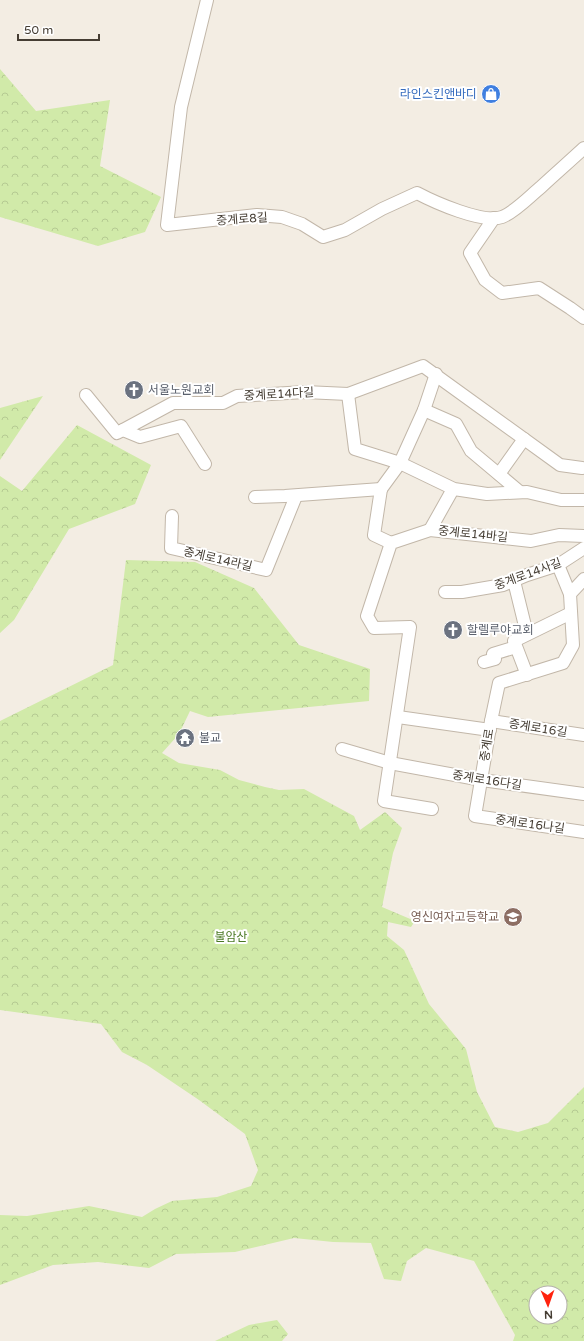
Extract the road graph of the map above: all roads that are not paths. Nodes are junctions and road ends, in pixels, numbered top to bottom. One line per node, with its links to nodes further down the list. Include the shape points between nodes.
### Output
1 (207, 0): 3 (street, 중계로8길, via 181,107 167,226 257,215 282,217 302,224 323,237 345,230 417,193 470,215)
2 (584, 148): 3 (street, 중계로8길, via 522,204 502,217)
3 (494, 218): 4 (street, via 470,253 485,280 502,293 539,288)
4 (584, 318)
5 (436, 374): 6 (street, 중계로14다길, via 423,366); 8 (street); 10 (street, 중계로14다길)
6 (348, 394): 9 (street, 중계로14다길, via 305,392 237,396 223,403 173,403); 11 (street, via 355,449)
7 (86, 395): 9 (street, via 117,433)
8 (424, 410): 11 (street); 14 (street, via 456,424 471,451)
9 (123, 430): 12 (street, via 140,437 181,426)
10 (524, 439): 13 (street, 중계로14다길, via 560,465); 14 (street)
11 (400, 463): 15 (street); 16 (street)
12 (204, 464)
13 (582, 468)
14 (499, 474): 17 (street)
15 (453, 489): 17 (street, via 487,494); 22 (street)
16 (381, 490): 18 (street); 24 (street, via 374,535)
17 (520, 492): 20 (street, via 561,500)
18 (296, 496): 19 (street); 21 (street, 중계로14라길, via 266,570 171,548)
19 (255, 497)
20 (584, 500)
21 (172, 516)
22 (430, 530): 23 (street, 중계로14바길, via 531,541 559,535); 24 (street, 중계로14바길)
23 (584, 536)
24 (391, 543): 35 (street, via 367,616 374,628 410,627)
25 (584, 548): 26 (street, 중계로14사길)
26 (558, 565): 27 (street, 중계로14사길); 28 (street)
27 (514, 581): 29 (street, 중계로14사길, via 489,588); 31 (street)
28 (579, 588): 30 (street)
29 (445, 592)
30 (571, 612): 31 (street); 34 (street, via 573,645 562,663)
31 (527, 634): 32 (street, via 514,641)
32 (516, 647): 33 (street, via 493,654 495,659); 34 (street)
33 (484, 662)
34 (526, 675): 36 (street, 중계로, via 499,683)
35 (398, 717): 36 (street, 중계로16길); 39 (street)
36 (491, 725): 37 (street, 중계로16길); 40 (street, 중계로)
37 (584, 735)
38 (342, 750): 39 (street, 중계로16다길)
39 (390, 763): 40 (street, 중계로16다길); 42 (street, via 384,801)
40 (482, 780): 41 (street, 중계로16다길); 43 (street, 중계로)
41 (584, 794)
42 (432, 809)
43 (475, 816): 44 (street, 중계로16나길)
44 (584, 832)

